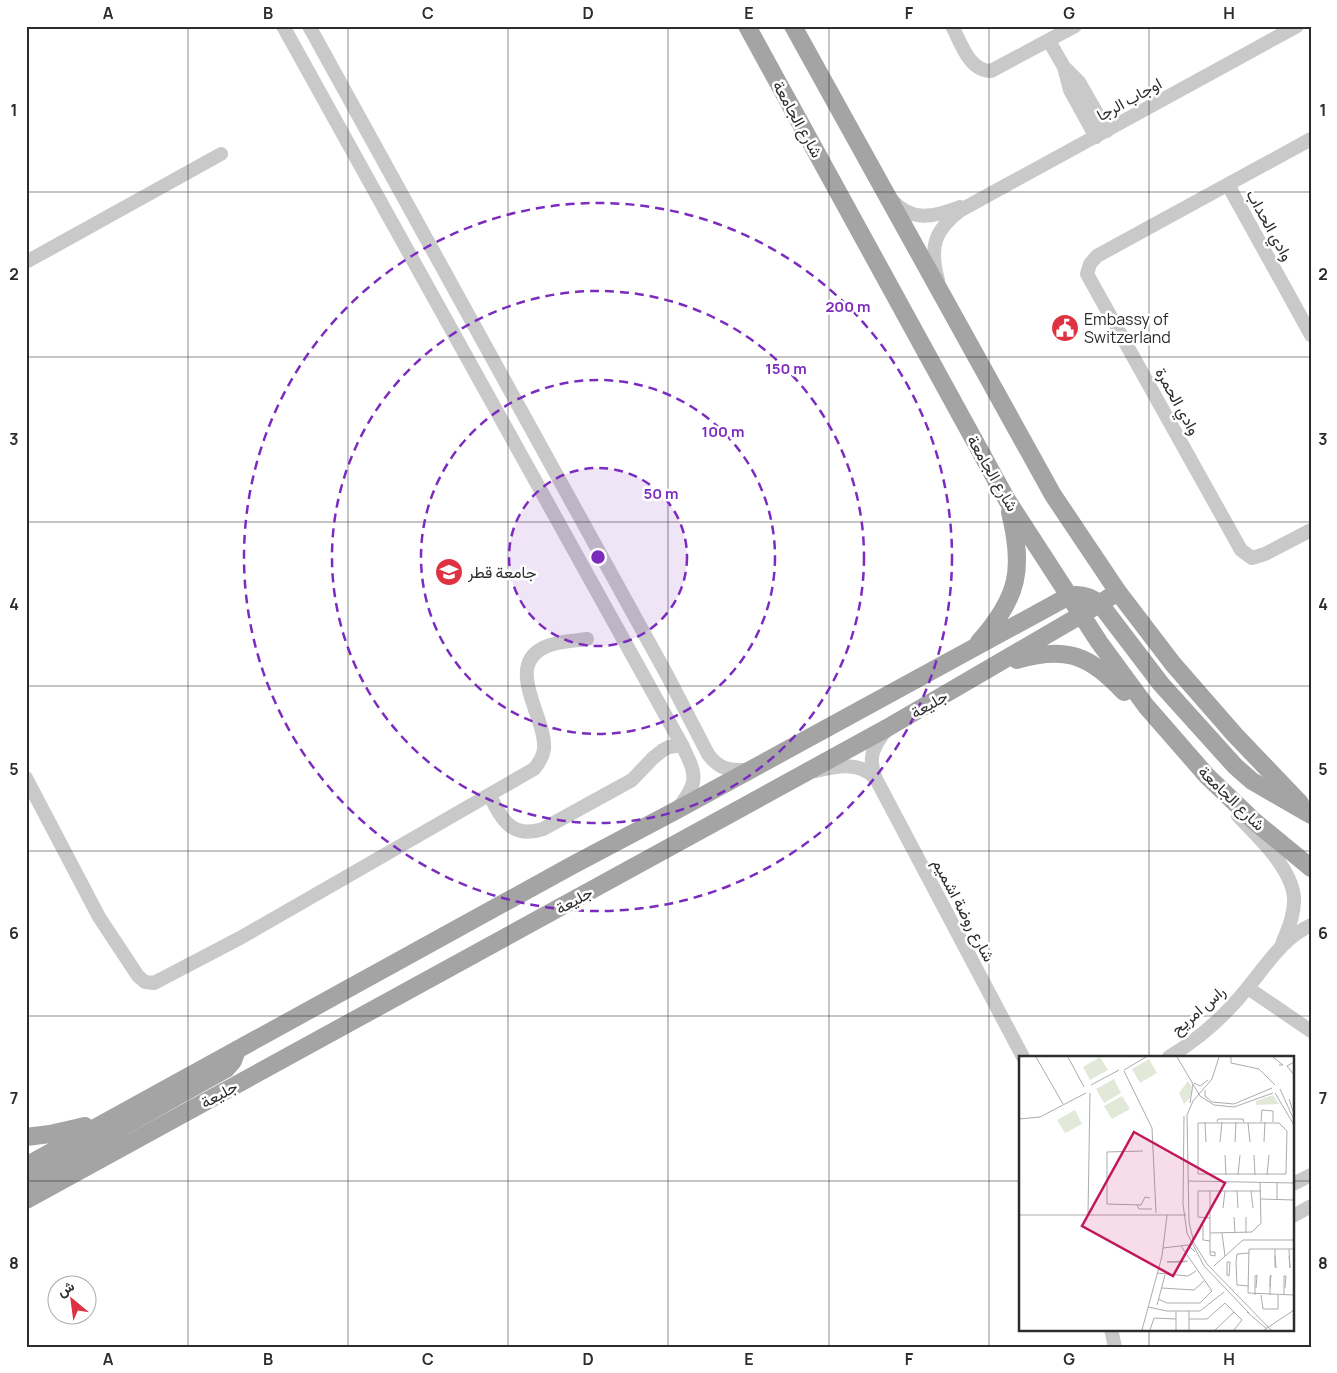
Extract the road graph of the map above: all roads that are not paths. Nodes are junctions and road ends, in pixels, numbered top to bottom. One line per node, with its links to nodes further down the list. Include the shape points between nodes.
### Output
1 (284, 26): 29 (street)
2 (309, 26): 28 (street)
3 (747, 26): 18 (main road, شارع الجامعة)
4 (793, 26): 12 (main road)
5 (952, 26): 8 (street, via 974,65 985,71 997,69)
6 (1075, 26): 8 (street)
7 (1297, 26): 9 (street, اوجاب الرجا)
8 (1050, 41): 9 (street, via 1064,67 1070,90)
9 (1102, 134): 14 (street, اوجاب الرجا)
10 (1311, 139): 13 (street, وادي الحمرة)
11 (221, 154): 15 (street)
12 (875, 175): 14 (street, اوجاب الرجا, via 896,205 922,217); 16 (main road)
13 (1228, 185): 17 (street, وادي الحداب); 19 (street, وادي الحمرة, via 1097,256 1087,274 1241,550 1252,558)
14 (977, 200): 16 (street, اوجاب الرجا, via 954,216 936,238 934,262)
15 (26, 262)
16 (945, 301): 20 (main road, via 1053,495)
17 (1311, 335)
18 (1007, 500): 21 (main road, شارع الجامعة); 25 (main road, via 1017,544 1017,572 1005,607)
19 (1311, 530)
20 (1118, 592): 22 (main road, جليعة); 39 (main road, via 1173,664)
21 (1069, 596): 22 (main road, via 1088,597); 23 (main road, شارع الجامعة); 25 (main road, جليعة)
22 (1100, 604): 23 (main road, جليعة); 39 (main road, via 1161,684 1235,766 1252,781)
23 (1081, 615): 26 (main road, جليعة); 27 (main road, شارع الجامعة)
24 (587, 639): 37 (street, via 547,646 530,661 526,676 544,742 542,757 528,774)
25 (972, 650): 32 (main road, جليعة)
26 (992, 667): 27 (main road, via 1034,655 1078,657 1099,667 1134,702); 30 (main road, جليعة)
27 (1146, 706): 34 (main road, شارع الجامعة)
28 (689, 716): 29 (street, via 681,725); 32 (street, via 708,754 717,764 734,770)
29 (671, 726): 31 (street)
30 (887, 728): 33 (main road, جليعة); 36 (street, شارع روضة اشميم, via 871,758)
31 (682, 745): 37 (street, via 663,750 632,780 535,831 511,827); 38 (street, via 693,770 693,782 689,794)
32 (752, 770): 38 (main road, جليعة)
33 (805, 774): 36 (street, via 855,766); 54 (main road, جليعة)
34 (1207, 776): 40 (main road, شارع الجامعة, via 1254,821); 42 (street, راس امريح, via 1210,786 1272,853 1291,885 1294,907)
35 (26, 778): 37 (street, via 99,917 138,976 150,983 159,982 240,938)
36 (876, 779): 46 (street, شارع روضة اشميم)
37 (490, 796)
38 (675, 811): 45 (main road, جليعة)
39 (1311, 815)
40 (1311, 868)
41 (1311, 925): 42 (street, راس امريح)
42 (1282, 944): 43 (street, راس امريح)
43 (1248, 988): 44 (street, راس امريح); 47 (street, راس امريح, via 1199,1037)
44 (1311, 1031)
45 (237, 1049): 48 (main road, جليعة); 52 (main road, via 226,1069)
46 (1022, 1056)
47 (1170, 1056)
48 (107, 1120): 49 (main road); 50 (main road, جليعة)
49 (26, 1137)
50 (26, 1166)
51 (1311, 1175): 53 (street)
52 (26, 1181)
53 (1294, 1184)
54 (26, 1200)
55 (1311, 1206): 56 (street)
56 (1294, 1215)
57 (1111, 1330): 58 (street)
58 (1115, 1347)

